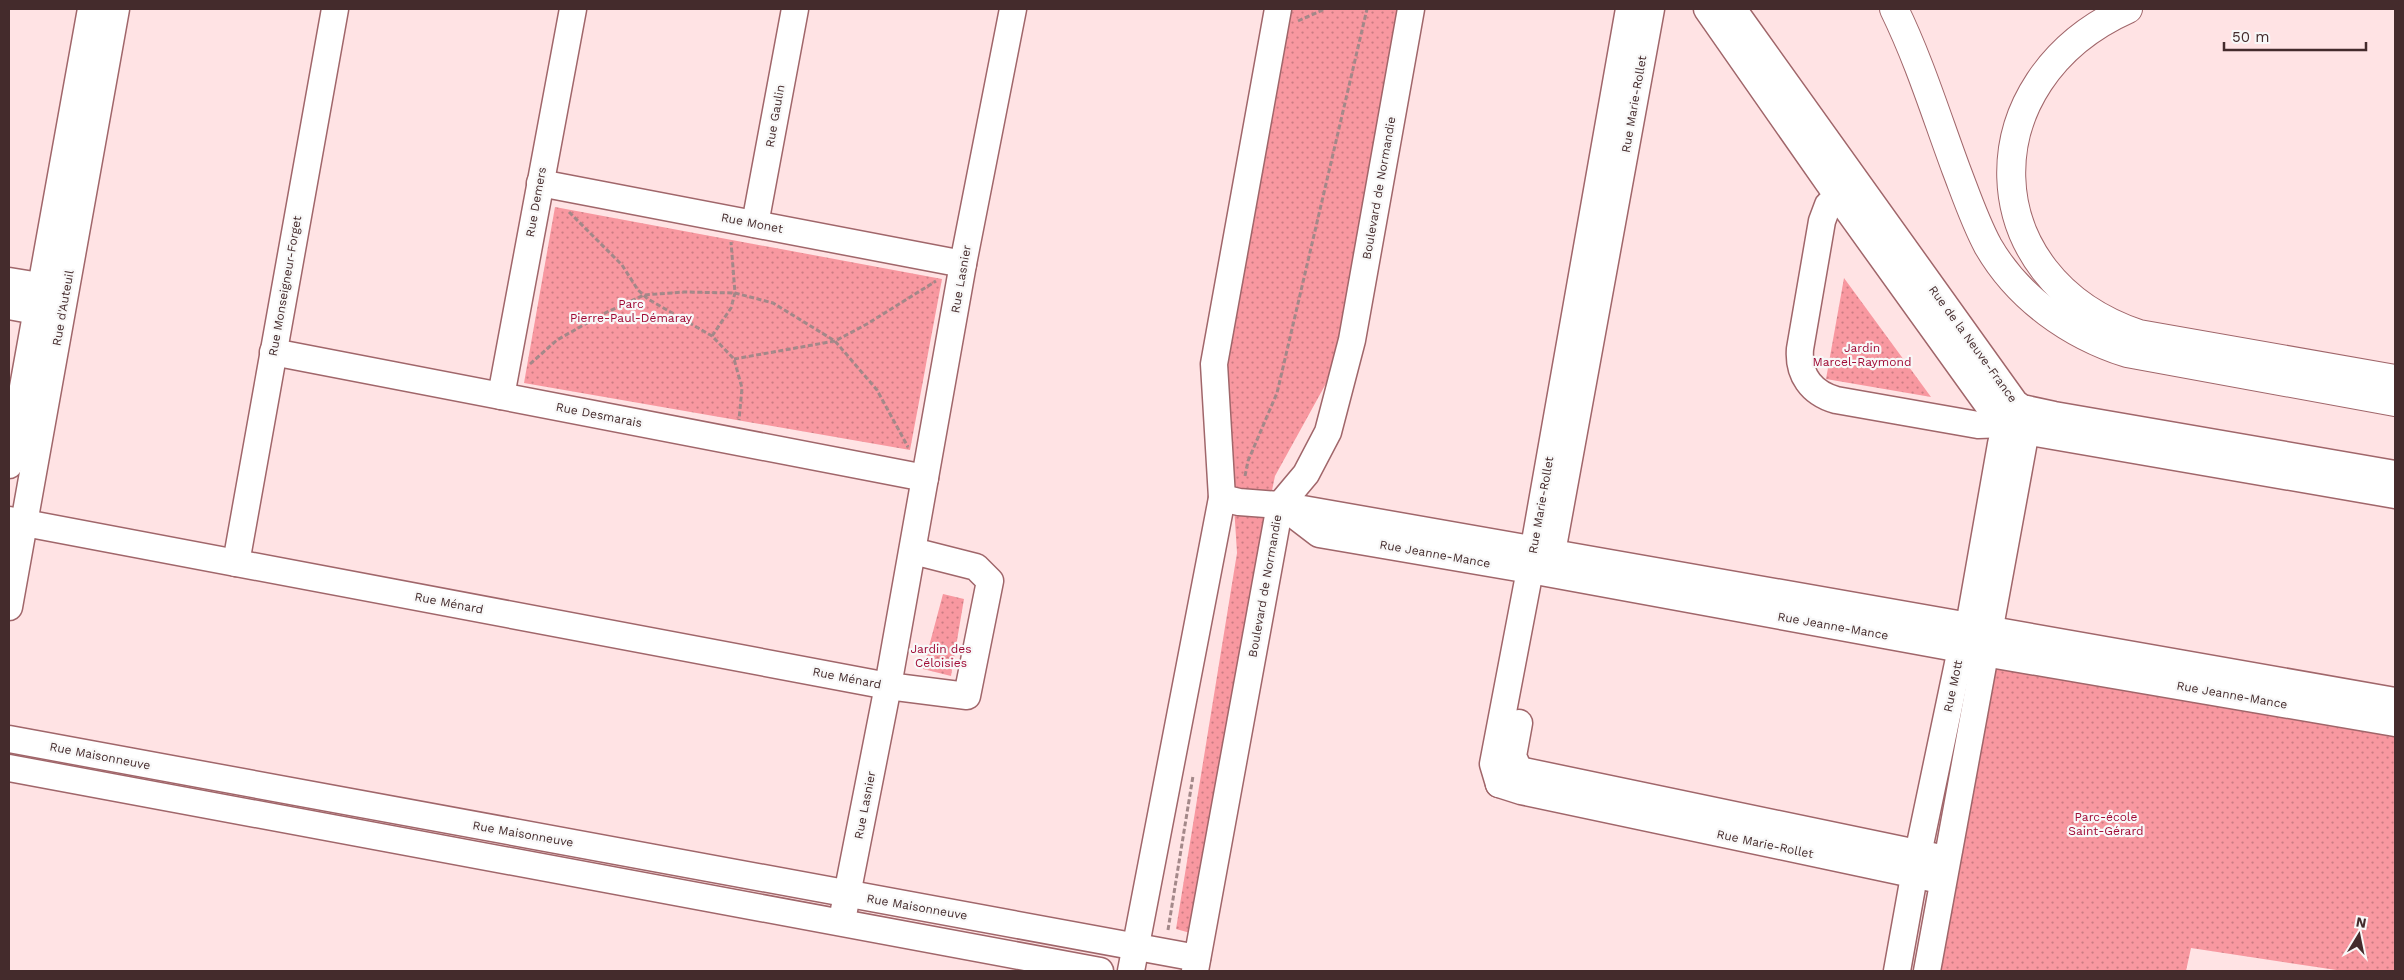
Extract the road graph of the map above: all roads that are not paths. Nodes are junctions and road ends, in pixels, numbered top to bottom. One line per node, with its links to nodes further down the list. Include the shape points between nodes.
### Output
1 (92, 9): 21 (street, Rue d'Auteuil)
2 (116, 9): 22 (street, Rue d'Auteuil)
3 (335, 9): 24 (street, Rue Monseigneur-Forget)
4 (573, 9): 15 (street, Rue Demers)
5 (795, 9): 17 (street, Rue Gaulin)
6 (1013, 9): 19 (street, Rue Lasnier)
7 (1411, 9): 35 (street, Boulevard de Normandie, via 1352,340 1328,432 1306,474)
8 (1628, 9): 18 (street, Rue Marie-Rollet)
9 (1651, 9): 18 (street, Rue Marie-Rollet)
10 (1707, 9): 16 (street, Rue de la Neuve-France)
11 (1733, 9): 16 (street, Rue de la Neuve-France)
12 (1894, 9): 27 (highway, via 1988,246 2008,274 2045,310 2087,338 2127,353)
13 (2128, 9): 25 (highway, via 2092,27 2056,57 2029,96 2017,126 2011,162 2013,188 2020,220 2040,264 2082,306 2110,323 2139,334)
14 (1285, 16): 34 (street, via 1214,364)
15 (540, 183): 17 (street, Rue Monet); 26 (street, Rue Demers)
16 (1846, 189): 28 (street, Rue de la Neuve-France); 28 (street, via 1828,206 1822,220 1800,347 1800,362 1808,382 1823,395 1836,400 1978,425)
17 (755, 224): 19 (street, Rue Monet)
18 (1601, 227): 38 (street, Rue Marie-Rollet)
19 (964, 264): 32 (street, Rue Lasnier)
20 (9, 281): 21 (street)
21 (38, 299): 22 (street); 23 (street); 30 (street, Rue d'Auteuil)
22 (64, 303): 36 (street, Rue d'Auteuil)
23 (9, 306)
24 (273, 352): 26 (street, Rue Desmarais); 39 (street, Rue Monseigneur-Forget)
25 (2395, 379)
26 (502, 393): 32 (street, Rue Desmarais)
27 (2395, 402)
28 (2019, 417): 29 (street); 41 (street, Rue Mott)
29 (2255, 460): 31 (street); 33 (street)
30 (9, 465)
31 (2395, 474)
32 (925, 478): 37 (street, Rue Lasnier)
33 (2395, 495)
34 (1222, 498): 35 (street, Rue Jeanne-Mance); 57 (street)
35 (1280, 505): 38 (street, Rue Jeanne-Mance); 58 (street, Boulevard de Normandie)
36 (16, 521): 39 (street, Rue Ménard); 40 (street, Rue d'Auteuil)
37 (913, 550): 42 (street, Rue Lasnier); 42 (street, via 976,567 990,581 967,696)
38 (1541, 561): 41 (street, Rue Jeanne-Mance); 52 (street, Rue Marie-Rollet, via 1493,764 1521,791)
39 (236, 563): 42 (street, Rue Ménard)
40 (9, 607)
41 (1976, 639): 43 (street, Rue Jeanne-Mance); 44 (street, Rue Jeanne-Mance); 52 (street, Rue Mott); 53 (street, Rue Mott)
42 (888, 686): 55 (street, Rue Lasnier)
43 (2395, 701)
44 (2395, 723)
45 (9, 739): 47 (street, Rue Maisonneuve)
46 (9, 768): 48 (street)
47 (192, 773): 48 (street); 49 (street, Rue Maisonneuve)
48 (187, 801): 50 (street)
49 (408, 813): 50 (street); 51 (street, Rue Maisonneuve)
50 (404, 842): 54 (street)
51 (638, 855): 54 (street); 55 (street, Rue Maisonneuve)
52 (1916, 865): 53 (street, Rue Marie-Rollet); 60 (street, Rue Mott)
53 (1946, 870): 61 (street, Rue Mott)
54 (633, 884): 56 (street)
55 (847, 894): 56 (street, Rue Lasnier); 57 (street, Rue Maisonneuve)
56 (841, 923): 59 (street)
57 (1133, 959): 58 (street, Rue Maisonneuve)
58 (1196, 965)
59 (1100, 971)
60 (1897, 971)
61 (1927, 971)

